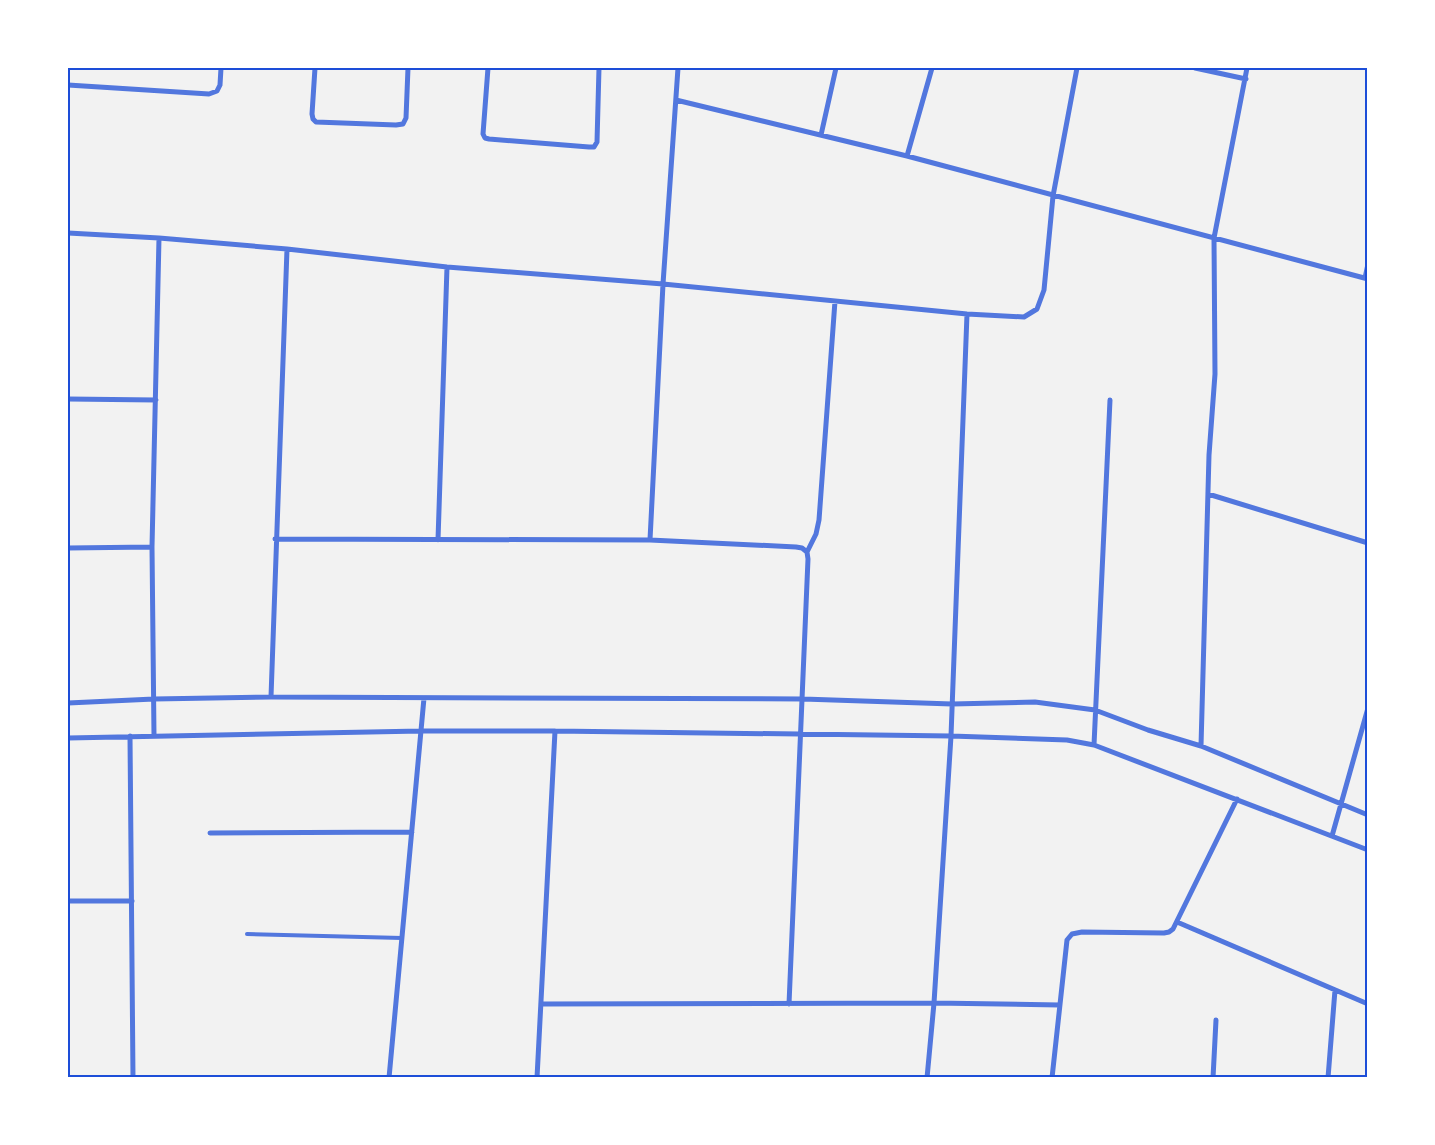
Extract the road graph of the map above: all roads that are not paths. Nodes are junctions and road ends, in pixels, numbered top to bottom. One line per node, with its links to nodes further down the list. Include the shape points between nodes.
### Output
1 (221, 68): 13 (street, via 220,85 217,91 209,94)
2 (315, 68): 3 (street, via 312,114 316,122 396,126 403,124 406,118)
3 (408, 68)
4 (488, 68): 5 (street, via 485,138 594,147 597,142)
5 (599, 68)
6 (678, 68): 14 (street)
7 (836, 68): 15 (street)
8 (932, 68): 16 (street)
9 (1077, 68): 17 (street)
10 (1195, 68): 12 (street)
11 (1247, 68): 12 (street)
12 (1246, 78): 20 (street)
13 (68, 85)
14 (676, 100): 15 (street); 25 (street)
15 (821, 135): 16 (street)
16 (907, 156): 17 (street)
17 (1053, 196): 20 (street); 27 (street, via 1044,290 1038,309 1024,317)
18 (68, 233): 19 (street)
19 (159, 238): 21 (street); 29 (street)
20 (1214, 238): 24 (street); 31 (street, via 1215,374)
21 (287, 249): 23 (street); 32 (street)
22 (1368, 264): 24 (street)
23 (447, 267): 25 (street); 33 (street)
24 (1366, 278)
25 (663, 284): 26 (street); 34 (street)
26 (835, 301): 27 (street); 38 (street, via 819,520)
27 (967, 314): 44 (street)
28 (68, 399): 29 (street)
29 (156, 400): 36 (street)
30 (1110, 400): 46 (street)
31 (1208, 494): 35 (street); 55 (street)
32 (275, 539): 33 (street); 39 (street)
33 (438, 540): 34 (street)
34 (650, 540): 38 (street, via 796,547)
35 (1368, 542)
36 (152, 547): 37 (street); 41 (street)
37 (68, 548)
38 (807, 552): 42 (street)
39 (271, 697): 40 (street); 41 (street)
40 (424, 698): 42 (street); 47 (street)
41 (154, 699): 43 (street); 51 (street)
42 (803, 700): 44 (street); 49 (street)
43 (68, 703)
44 (952, 704): 46 (street, via 1035,702); 52 (street)
45 (1368, 708): 57 (street)
46 (1095, 710): 54 (street); 55 (street)
47 (421, 731): 48 (street); 51 (street); 59 (street)
48 (555, 731): 49 (street); 70 (street)
49 (802, 734): 52 (street); 71 (street)
50 (130, 736): 51 (street); 53 (street); 64 (street)
51 (154, 736)
52 (951, 736): 54 (street, via 1067,740); 69 (street)
53 (68, 738)
54 (1094, 745): 56 (street)
55 (1201, 746): 57 (street)
56 (1237, 799): 61 (street); 65 (street)
57 (1341, 804): 58 (street); 61 (street)
58 (1368, 816)
59 (412, 832): 60 (street); 67 (street)
60 (210, 833)
61 (1332, 836): 62 (street)
62 (1368, 850)
63 (68, 901): 64 (street)
64 (132, 901): 75 (street)
65 (1177, 922): 68 (street); 73 (street, via 1173,929 1164,933 1072,934 1067,940)
66 (247, 934): 67 (lane)
67 (402, 938): 76 (street)
68 (1335, 990): 72 (street); 81 (street)
69 (934, 1003): 71 (street); 73 (street); 78 (street)
70 (541, 1004): 71 (street); 77 (street)
71 (789, 1004)
72 (1368, 1004)
73 (1060, 1005): 79 (street)
74 (1216, 1020): 80 (street)
75 (133, 1078)
76 (389, 1078)
77 (537, 1078)
78 (926, 1078)
79 (1052, 1078)
80 (1213, 1078)
81 (1328, 1078)

